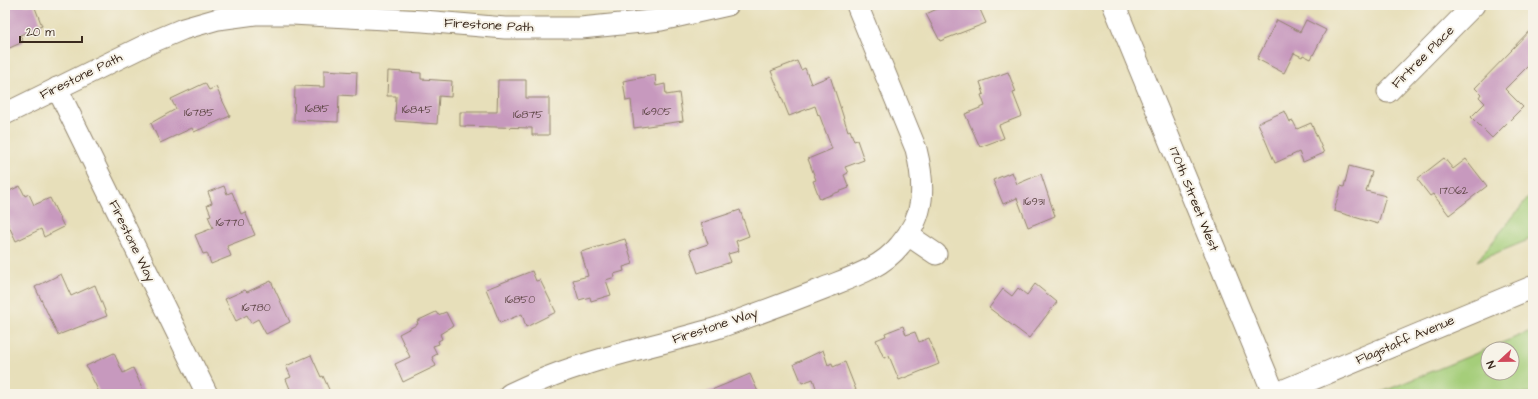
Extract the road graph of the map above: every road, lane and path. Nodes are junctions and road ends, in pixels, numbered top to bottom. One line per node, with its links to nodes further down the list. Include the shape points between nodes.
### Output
1 (728, 5): 5 (street, Firestone Path, via 661,20 580,28 505,28)
2 (857, 5): 9 (street, Firestone Way, via 916,149 922,171 918,215)
3 (1114, 5): 14 (street, 170th Street West)
4 (1474, 5): 7 (street, Firtree Place)
5 (423, 13): 6 (street, Firestone Path, via 255,14 218,20 183,29)
6 (57, 88): 8 (street, Firestone Path); 12 (street, Firestone Way)
7 (1388, 92)
8 (5, 114)
9 (908, 235): 10 (street); 13 (street, Firestone Way, via 900,246 876,266 808,294 720,326 583,365)
10 (936, 254)
11 (1533, 287): 14 (street, Flagstaff Avenue)
12 (206, 394)
13 (510, 394)
14 (1275, 394)

